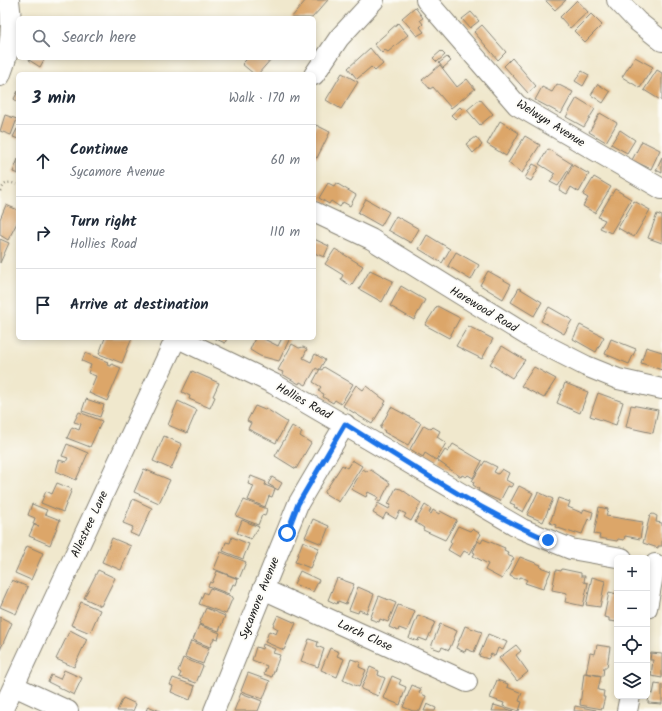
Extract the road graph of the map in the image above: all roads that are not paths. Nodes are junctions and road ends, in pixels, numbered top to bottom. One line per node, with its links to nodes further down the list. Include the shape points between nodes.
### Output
1 (9, 0): 7 (street, via 12,36)
2 (374, 0): 6 (street, via 339,38)
3 (426, 0): 8 (street, Welwyn Avenue, via 517,105)
4 (617, 0): 5 (street, via 637,21)
5 (662, 41)
6 (316, 72)
7 (0, 76)
8 (662, 189)
9 (316, 213): 12 (street, Harewood Road, via 371,239 533,339 618,379)
10 (176, 340): 19 (street, Allestree Lane)
11 (181, 340): 13 (street, Hollies Road, via 274,384)
12 (662, 389)
13 (345, 424): 14 (street, Hollies Road, via 522,529 570,548); 16 (street, Sycamore Avenue, via 298,504)
14 (614, 556)
15 (655, 564): 17 (street)
16 (263, 588): 18 (street, Larch Close); 23 (street, Sycamore Avenue)
17 (650, 592)
18 (467, 682)
19 (14, 686): 21 (street, Allestree Lane); 22 (street)
20 (629, 699): 24 (street)
21 (2, 711)
22 (68, 711)
23 (214, 711)
24 (627, 711)

